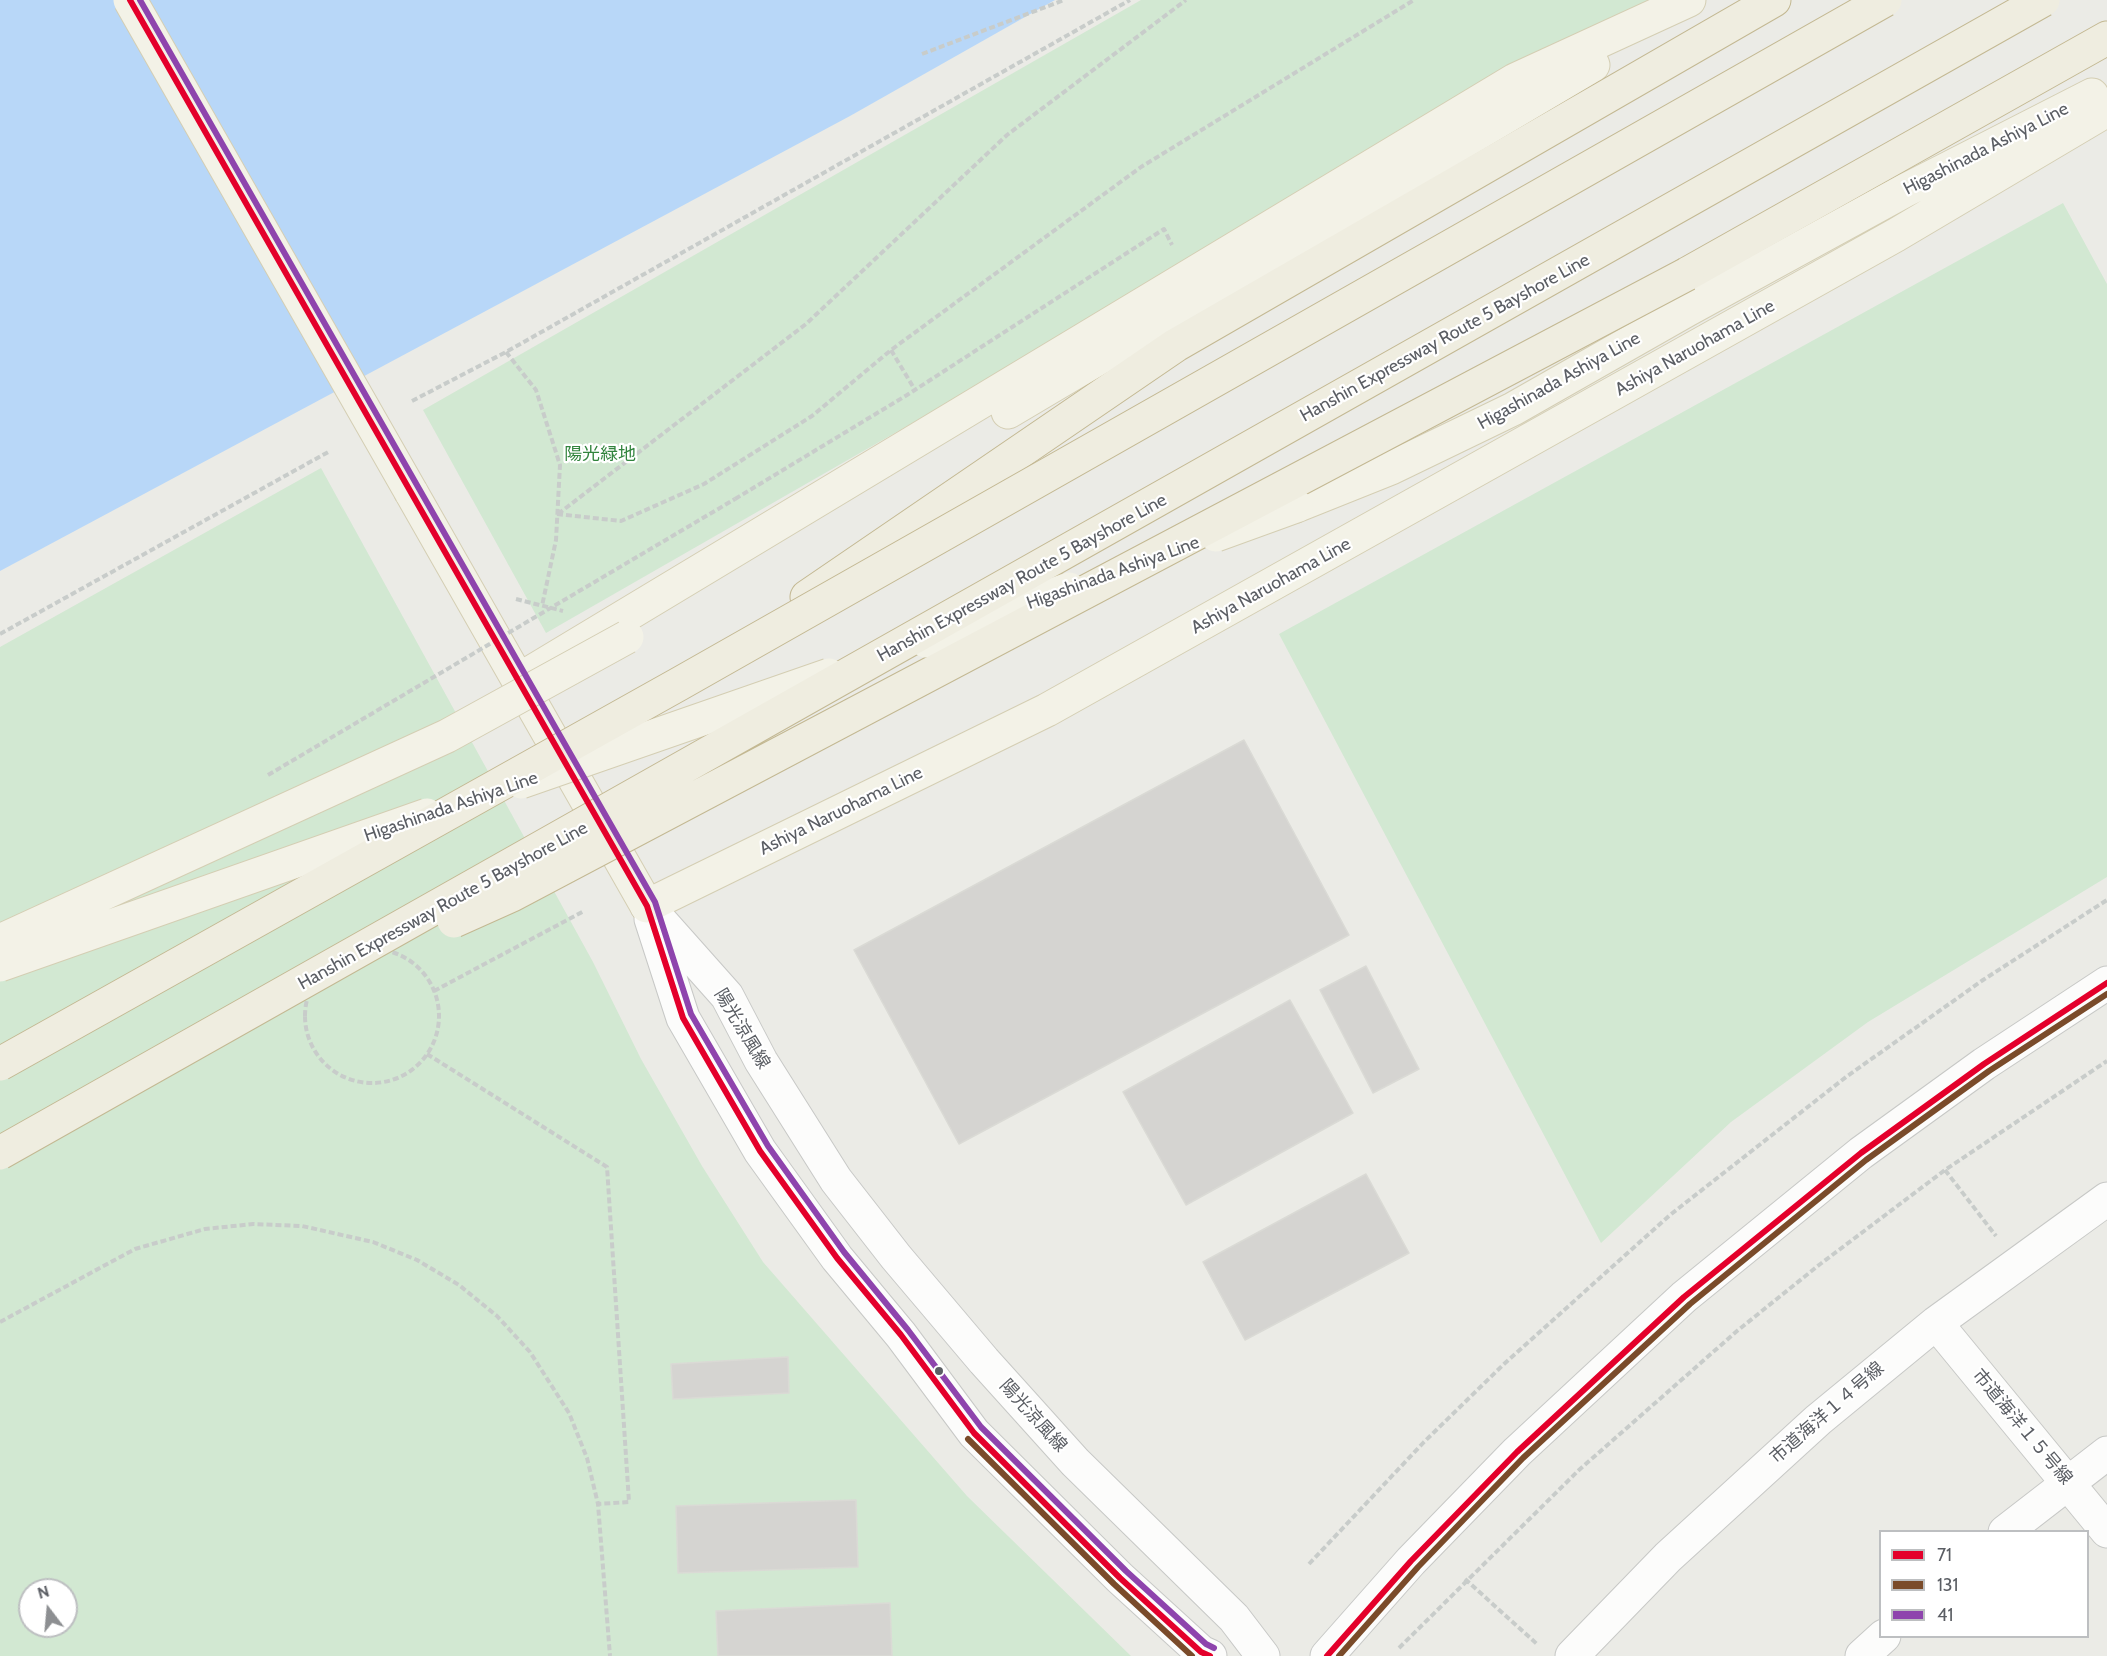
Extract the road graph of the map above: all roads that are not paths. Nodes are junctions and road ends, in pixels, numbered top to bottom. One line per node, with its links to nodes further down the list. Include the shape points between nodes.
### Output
1 (130, 0): 10 (main road, bridge)
2 (1689, 0): 10 (main road, via 1515,80)
3 (1702, 0): 13 (main road, bridge, via 627,637 447,736)
4 (1774, 0): 11 (highway, bridge, via 1176,345)
5 (1885, 0): 11 (highway, bridge)
6 (2043, 0): 16 (highway, Hanshin Expressway Route 5 Bayshore Line, bridge)
7 (2107, 38): 16 (highway, bridge, via 1687,274 512,895)
8 (2107, 88): 14 (main road, Higashinada Ashiya Line, bridge, via 1906,190 1513,410 1391,468 891,654)
9 (2107, 110): 12 (main road, Ashiya Naruohama Line, via 1896,235 1047,710)
10 (517, 681): 12 (main road)
11 (679, 684): 17 (highway, bridge)
12 (647, 906): 27 (street, via 683,1018 760,1151 830,1249 974,1433 1120,1578); 28 (street, 陽光涼風線, via 727,996 761,1061 836,1180 896,1257 1075,1462 1234,1618)
13 (0, 941)
14 (0, 965)
15 (2107, 983): 29 (street, via 1984,1064 1861,1153 1684,1297 1509,1460)
16 (267, 1005): 18 (highway, Hanshin Expressway Route 5 Bayshore Line, bridge)
17 (0, 1064)
18 (0, 1153)
19 (2107, 1199): 20 (street, 市道海洋１４号線)
20 (1936, 1323): 22 (street, 市道海洋１５号線); 26 (street, 市道海洋１４号線, via 1833,1407 1668,1557)
21 (2107, 1453): 22 (street)
22 (2068, 1482): 23 (street); 24 (street, 市道海洋１５号線)
23 (2008, 1530)
24 (2107, 1531)
25 (1882, 1638): 30 (street)
26 (1556, 1652)
27 (1210, 1656)
28 (1263, 1656)
29 (1327, 1656)
30 (1862, 1656)

